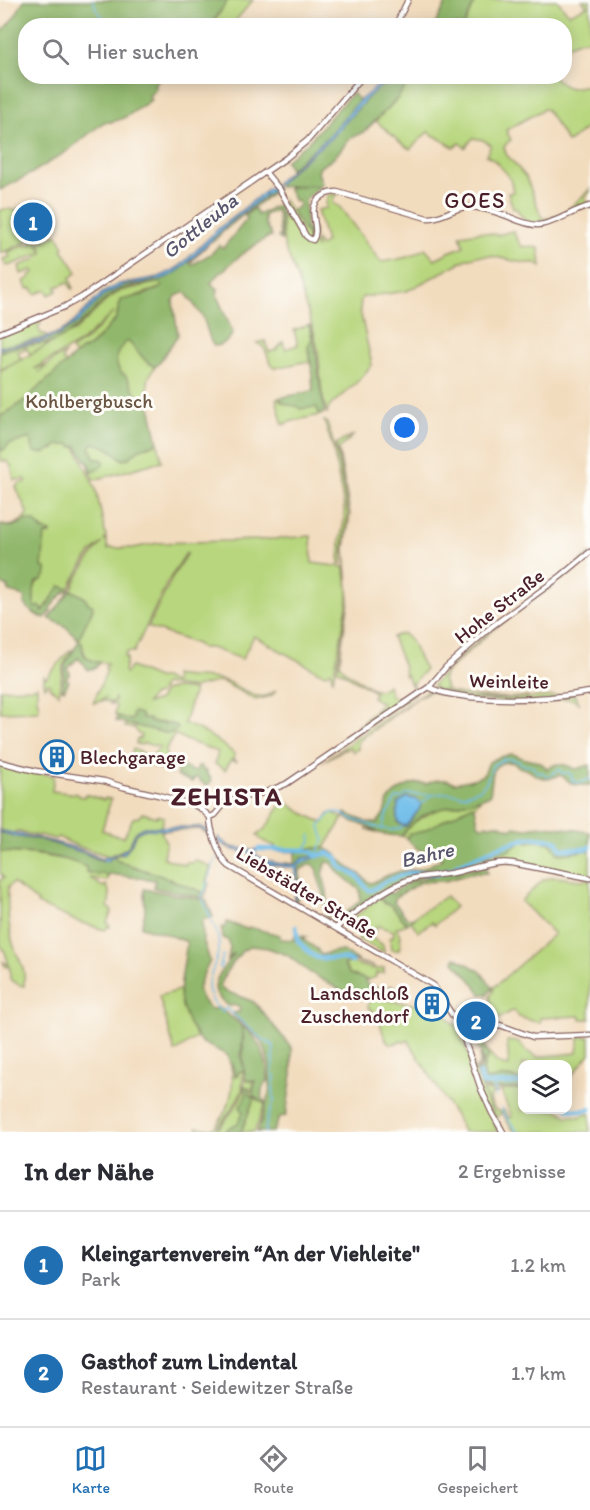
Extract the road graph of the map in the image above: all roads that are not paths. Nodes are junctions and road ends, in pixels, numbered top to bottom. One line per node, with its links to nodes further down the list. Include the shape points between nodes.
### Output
1 (408, 0): 2 (main road)
2 (399, 18)
3 (356, 84): 4 (main road, via 308,140)
4 (265, 172): 5 (main road, via 310,240 316,234 312,210 321,197 332,192 427,218 464,207 539,225); 6 (main road, via 74,302)
5 (590, 206)
6 (0, 333)
7 (590, 552): 8 (main road, Hohe Straße, via 491,627)
8 (429, 687): 9 (main road, Weinleite, via 449,694 490,699 552,698); 11 (main road, Hohe Straße, via 286,784 231,800)
9 (590, 692)
10 (0, 762): 11 (main road, via 158,795 194,805)
11 (210, 817): 13 (main road, Liebstädter Straße, via 227,865)
12 (590, 878): 13 (main road, via 499,862 415,878 386,891)
13 (336, 928): 14 (main road, Liebstädter Straße, via 433,985)
14 (467, 1033): 15 (main road, via 500,1025 533,1036); 16 (main road, Liebstädter Straße, via 482,1089)
15 (590, 1035)
16 (503, 1132)

